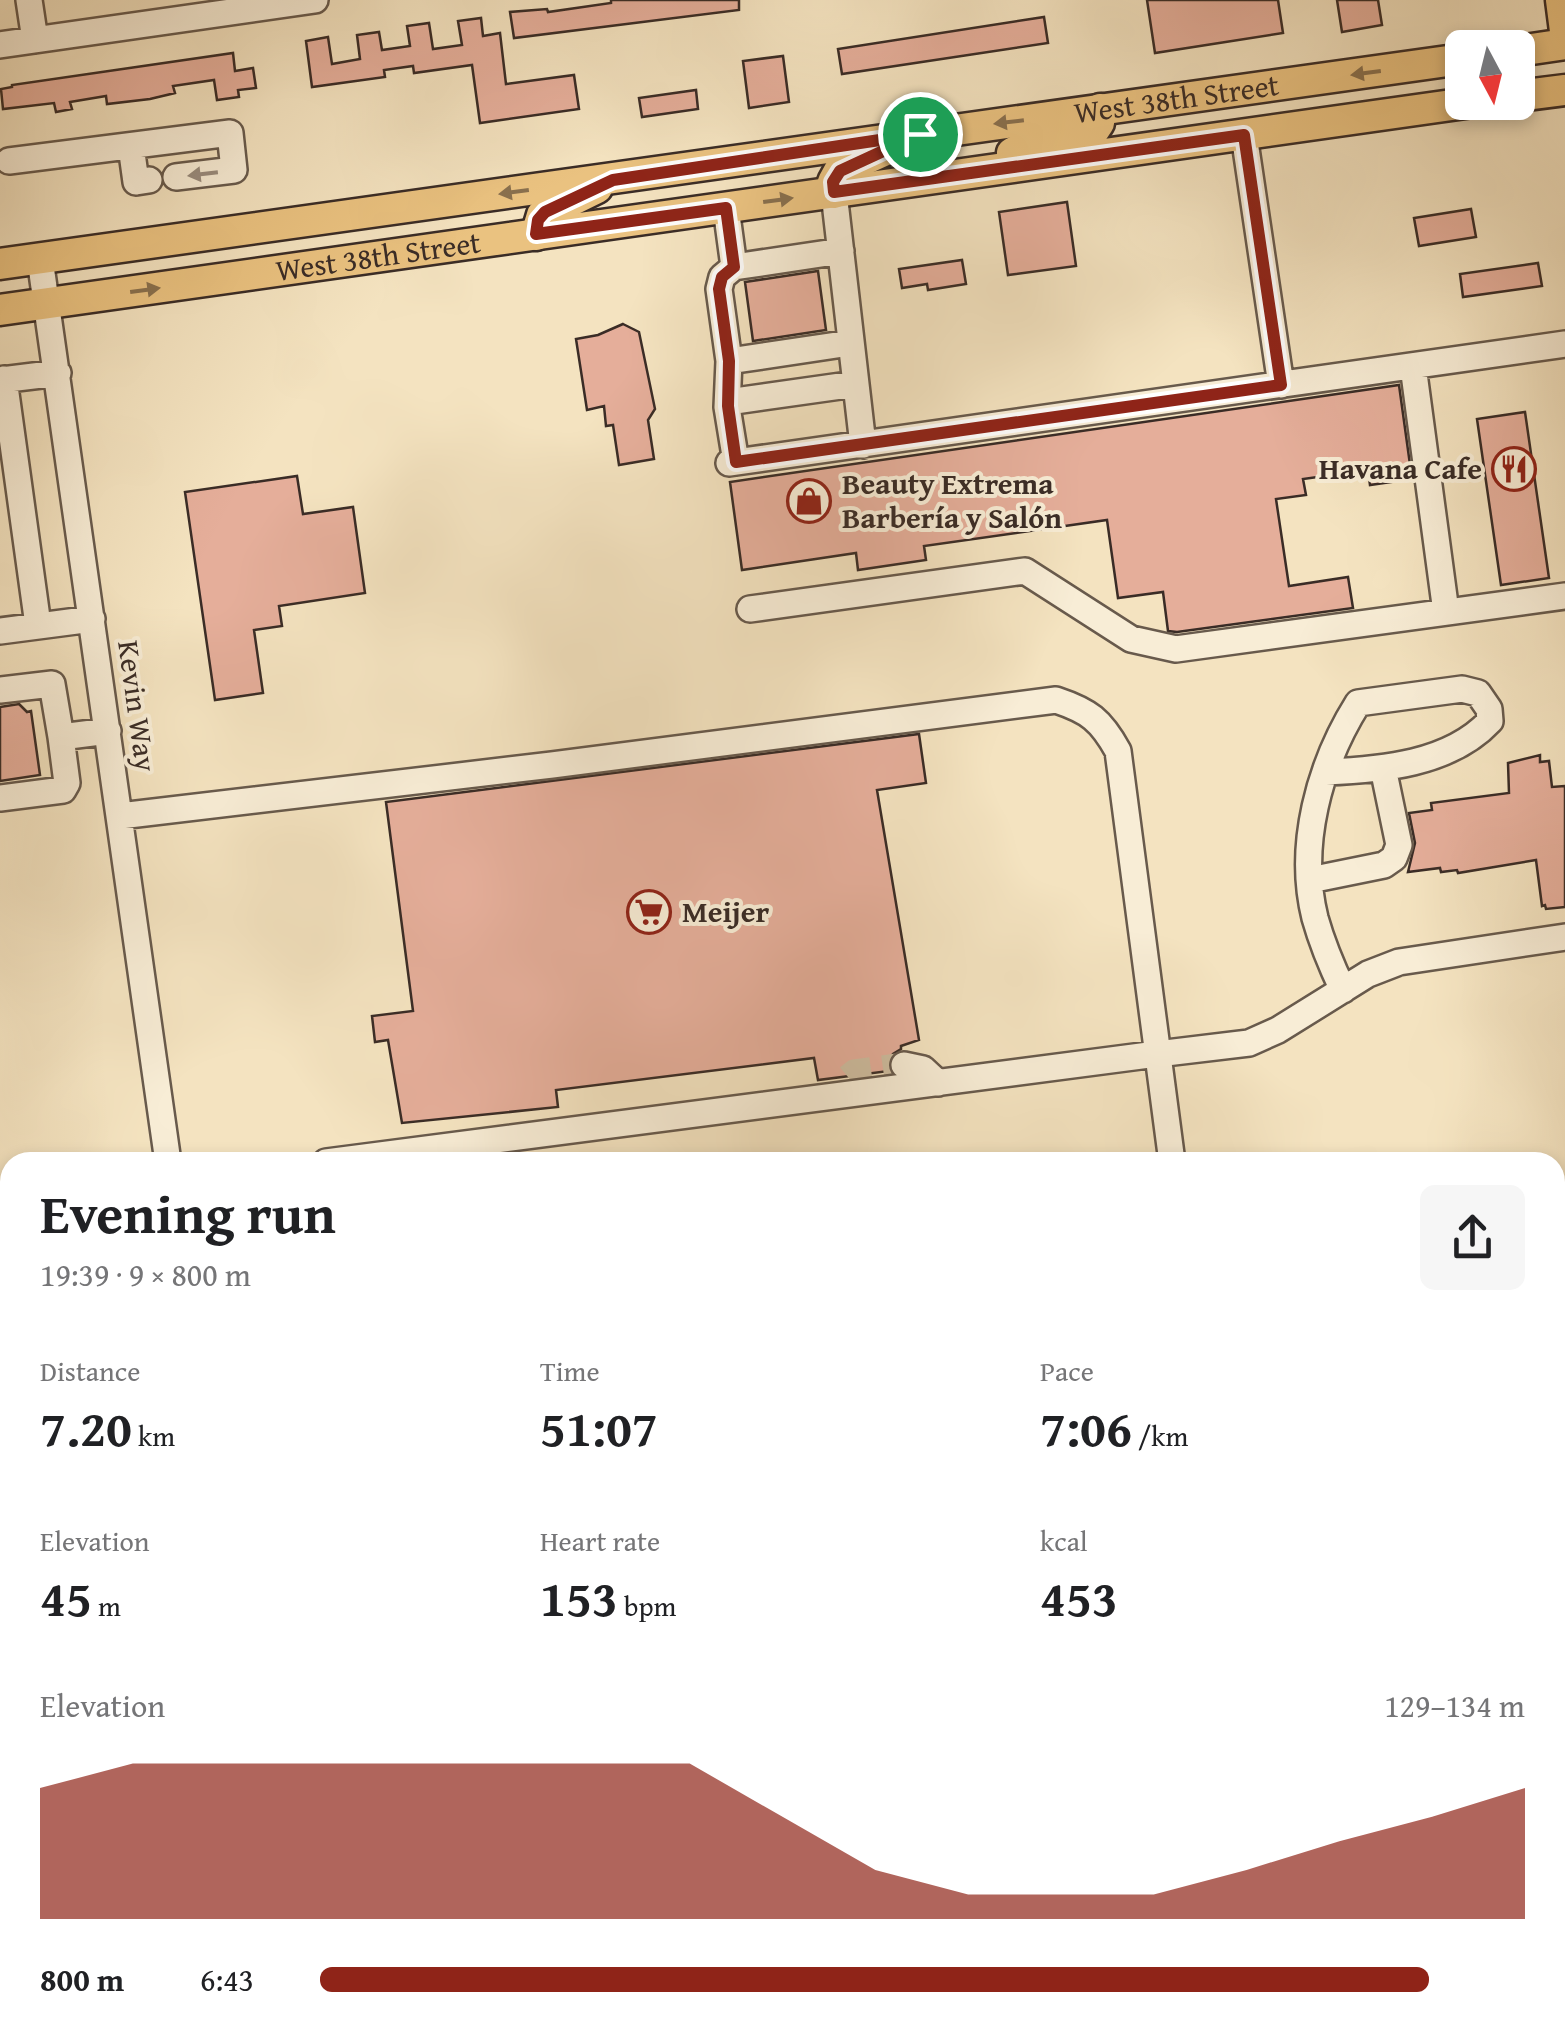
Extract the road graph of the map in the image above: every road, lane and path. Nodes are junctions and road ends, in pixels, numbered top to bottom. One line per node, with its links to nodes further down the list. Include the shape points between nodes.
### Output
1 (29, 0): 5 (street)
2 (315, 0): 5 (street)
3 (1561, 0): 4 (main road)
4 (1565, 32)
5 (35, 40): 7 (street)
6 (1565, 44): 8 (main road)
7 (0, 45)
8 (1535, 48)
9 (1445, 61): 13 (main road, West 38th Street, one-way to 13)
10 (1565, 90): 11 (main road)
11 (1535, 94)
12 (1445, 106): 15 (main road, West 38th Street)
13 (1100, 109): 14 (main road, West 38th Street, one-way to 14); 18 (main road, via 1093,132 1028,144)
14 (920, 134): 21 (main road, West 38th Street); 22 (main road, via 840,171)
15 (1244, 135): 18 (main road, West 38th Street); 38 (street)
16 (131, 146): 17 (street); 19 (street, one-way to 19, via 230,133 234,170); 20 (street, via 136,182)
17 (9, 161)
18 (979, 172): 22 (main road, West 38th Street)
19 (176, 177)
20 (149, 180)
21 (613, 180): 24 (main road, via 545,212); 26 (main road, West 38th Street, one-way to 26)
22 (834, 192): 23 (main road, West 38th Street, one-way to 22); 25 (street)
23 (726, 208): 24 (main road, West 38th Street); 28 (street)
24 (536, 234): 29 (main road, West 38th Street, one-way to 24)
25 (840, 251): 28 (street); 31 (street)
26 (40, 258): 27 (main road, West 38th Street); 29 (street, Kevin Way)
27 (0, 264)
28 (734, 267): 33 (street, via 719,289)
29 (48, 304): 30 (main road, West 38th Street); 35 (street, Kevin Way)
30 (0, 310)
31 (850, 343): 33 (street); 37 (street)
32 (1565, 344): 34 (street)
33 (729, 361): 39 (street)
34 (1414, 366): 38 (street); 44 (street)
35 (58, 373): 36 (street); 45 (street, Kevin Way)
36 (2, 380): 41 (street)
37 (855, 384): 39 (street); 40 (street)
38 (1281, 385): 40 (street)
39 (728, 402): 40 (street, via 732,462)
40 (863, 445)
41 (6, 461): 46 (street)
42 (1565, 596): 44 (street)
43 (750, 609): 44 (street, via 1025,572 1131,639 1176,649)
44 (1446, 612)
45 (92, 619): 46 (street); 49 (street, Kevin Way)
46 (38, 626): 47 (street)
47 (0, 631)
48 (0, 690): 50 (street, via 52,684)
49 (108, 730): 50 (street); 54 (street, Kevin Way)
50 (61, 736): 53 (street, via 63,790)
51 (1384, 768): 52 (street); 52 (street, via 1448,752 1477,736 1490,721 1490,709 1478,692 1462,689 1358,703); 55 (street, via 1399,845 1394,858)
52 (1326, 772): 55 (street, via 1309,849)
53 (0, 798)
54 (120, 816): 58 (street, via 1056,700 1105,727 1118,750); 61 (street, Kevin Way)
55 (1310, 880): 57 (street, via 1317,925)
56 (1565, 936): 57 (street, via 1412,958)
57 (1343, 990): 58 (street, via 1249,1043)
58 (1159, 1054): 60 (street); 63 (street)
59 (904, 1065): 60 (street, via 923,1068)
60 (938, 1083): 62 (street, via 843,1087)
61 (167, 1152)
62 (403, 1152)
63 (1171, 1152)

